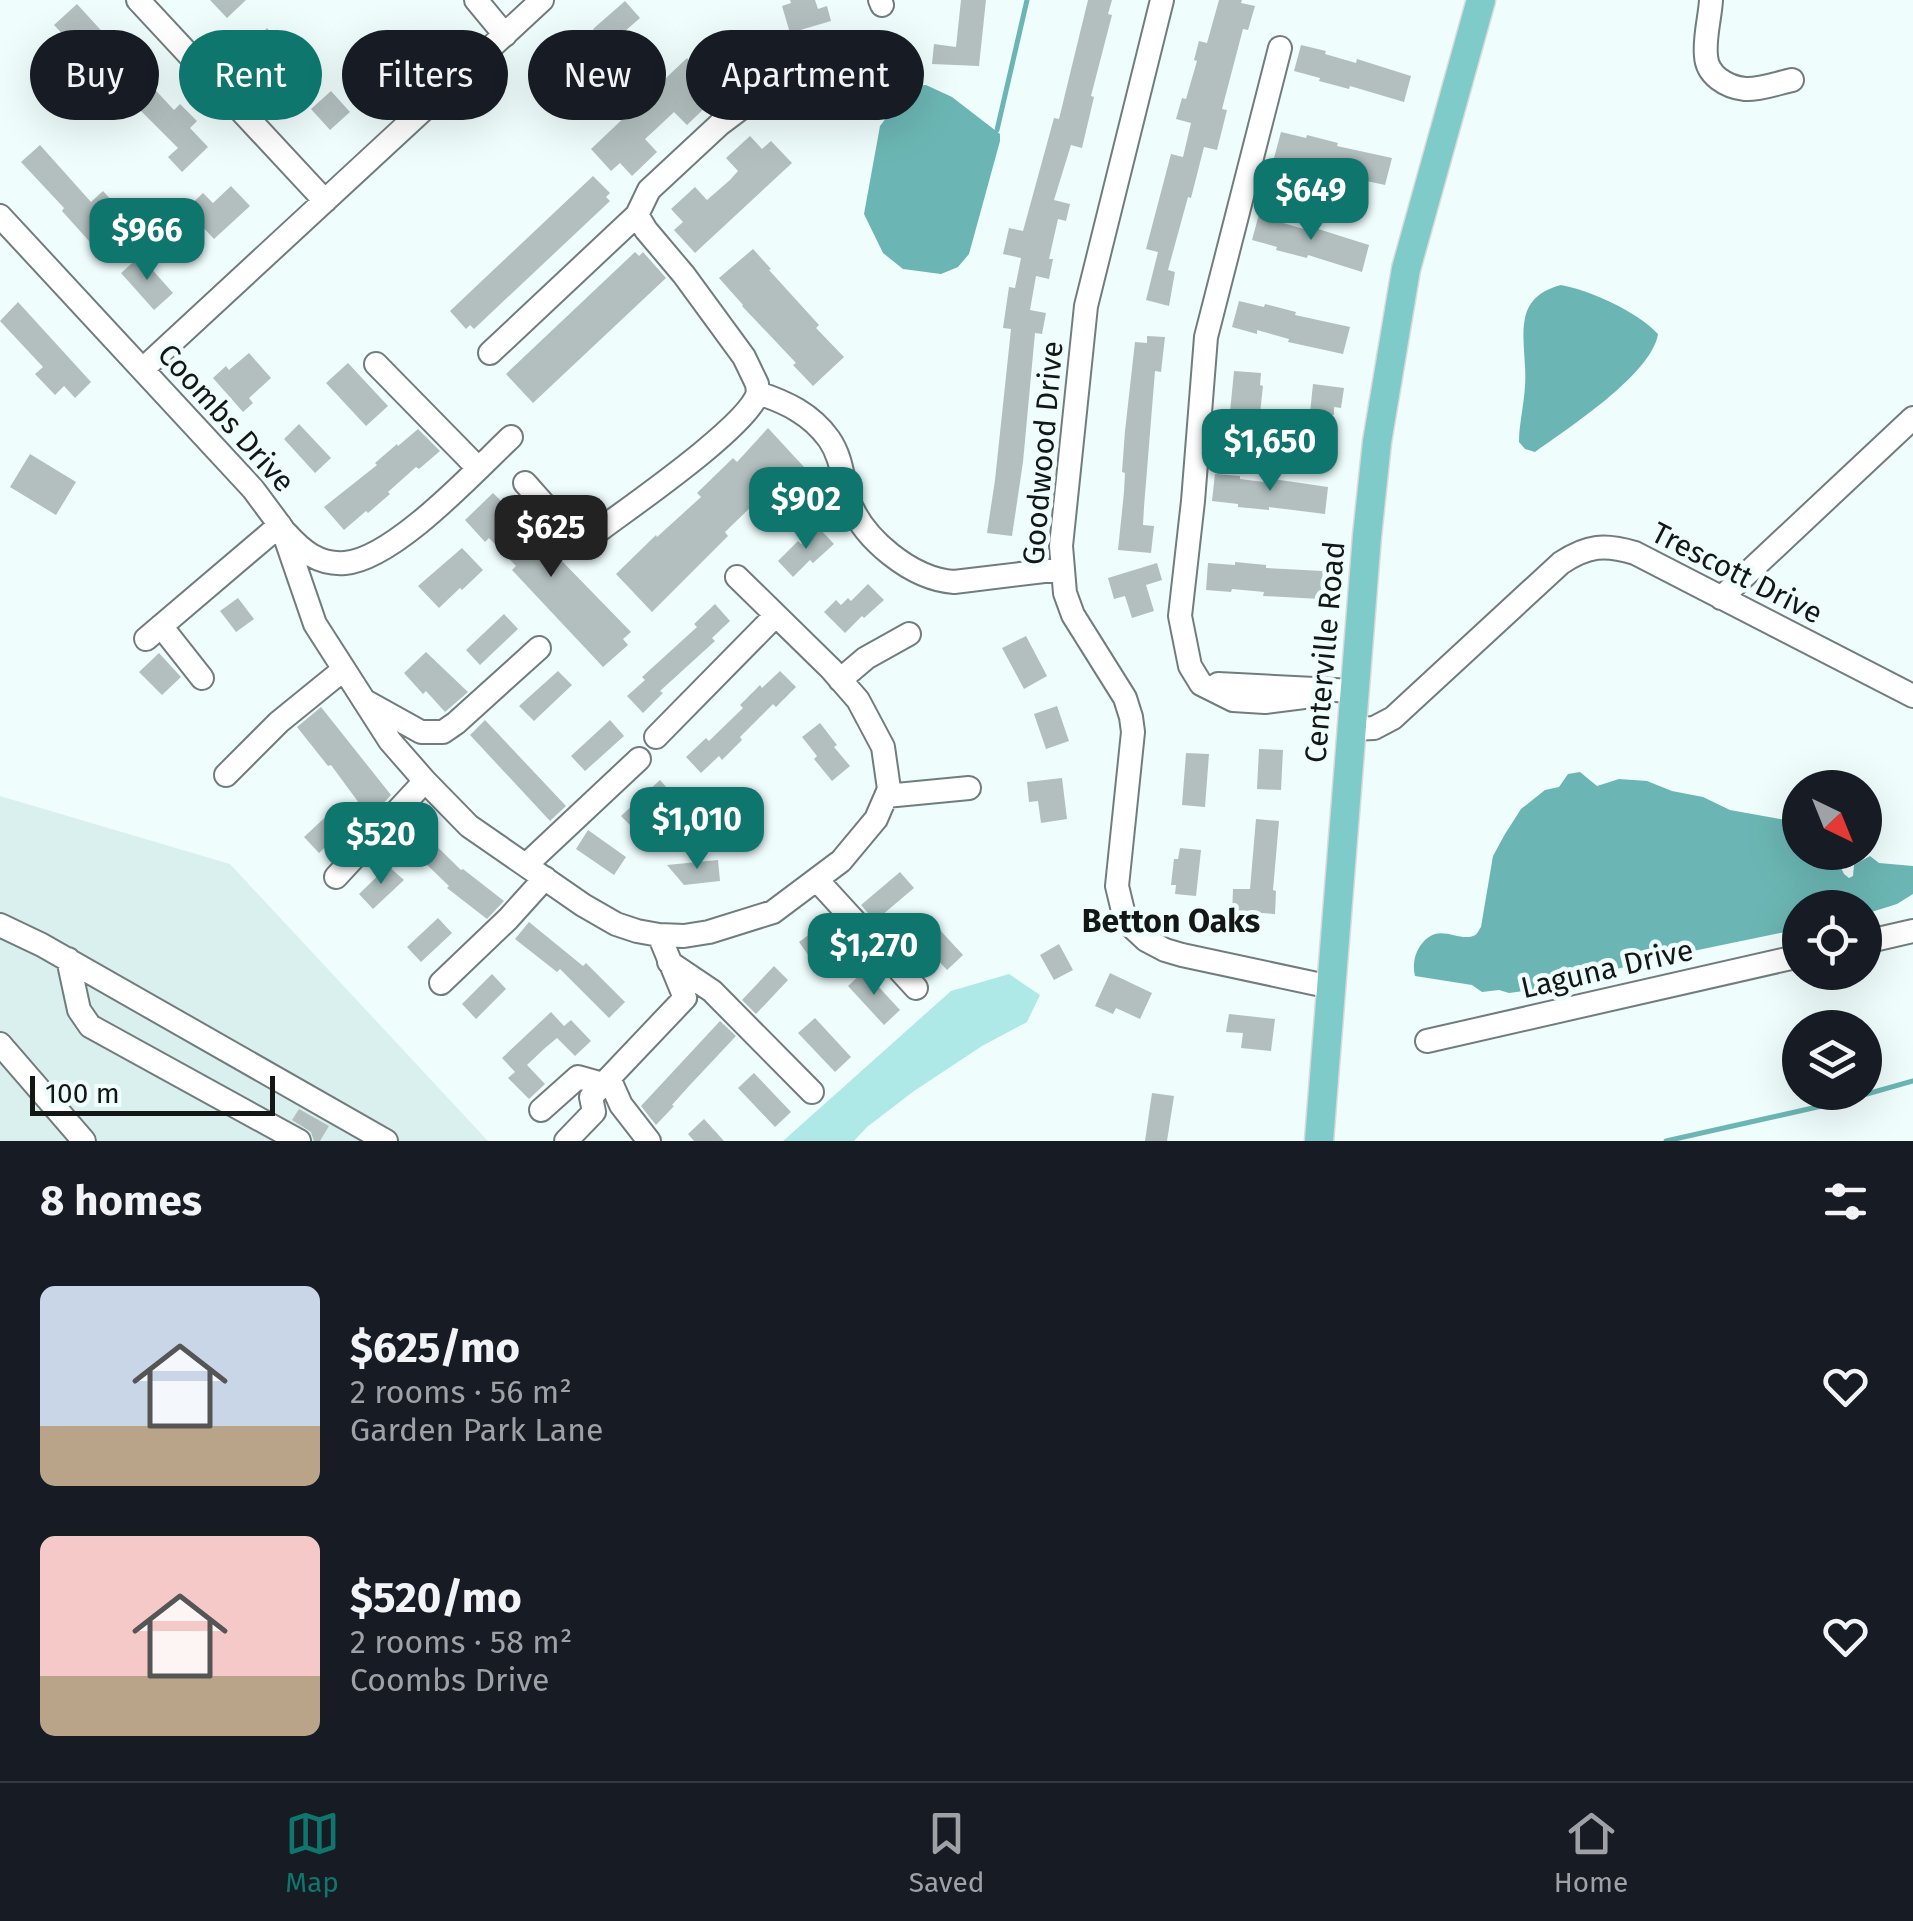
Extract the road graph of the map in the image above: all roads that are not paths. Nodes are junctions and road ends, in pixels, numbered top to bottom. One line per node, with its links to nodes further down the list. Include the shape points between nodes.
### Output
1 (138, 0): 13 (street)
2 (476, 0): 7 (street)
3 (542, 0): 8 (street)
4 (1162, 0): 25 (street, Goodwood Drive, via 1086,306)
5 (1481, 0): 34 (main road, Centerville Road, via 1400,302 1375,461)
6 (1711, 0): 10 (street, via 1705,54 1721,82 1746,89)
7 (502, 30)
8 (508, 31)
9 (1280, 48): 34 (street, via 1206,337 1180,616 1190,666 1201,684)
10 (1792, 80)
11 (412, 120): 13 (street)
12 (726, 120): 14 (street, via 649,190)
13 (325, 201): 18 (street)
14 (637, 214): 16 (street); 19 (street, via 744,358)
15 (0, 216): 18 (street, Coombs Drive)
16 (490, 353)
17 (376, 364): 22 (street)
18 (143, 369): 24 (street, Coombs Drive)
19 (758, 393): 23 (street, via 703,450 590,533 571,528); 25 (street, via 811,419 839,458 856,514 876,540 924,576 954,582)
20 (1913, 418): 27 (street)
21 (511, 437): 22 (street)
22 (478, 468): 24 (street, via 391,546 356,561 312,557)
23 (524, 483)
24 (281, 527): 31 (street, Coombs Drive, via 315,624); 32 (street, via 154,632)
25 (1062, 569): 55 (street, Goodwood Drive, via 1073,615 1131,716 1117,886 1131,926 1182,955)
26 (737, 577): 28 (street)
27 (1721, 598): 35 (street, Trescott Drive); 37 (street, Trescott Drive, via 1613,546 1576,553 1393,718)
28 (775, 616): 33 (street); 38 (street)
29 (909, 634): 33 (street)
30 (539, 648): 36 (street, via 443,732 420,732)
31 (343, 670): 36 (street, Coombs Drive); 40 (street)
32 (202, 678)
33 (840, 680): 43 (street, via 882,748)
34 (1354, 691): 37 (main road, Centerville Road)
35 (1913, 696)
36 (362, 699): 41 (street, Coombs Drive)
37 (1351, 729): 55 (main road, Centerville Road)
38 (656, 737)
39 (639, 759): 44 (street)
40 (226, 775)
41 (425, 782): 44 (street, Coombs Drive, via 469,826); 45 (street)
42 (970, 788): 43 (street)
43 (886, 796): 46 (street, Coombs Drive, via 853,848)
44 (535, 872): 49 (street, Coombs Drive, via 616,924); 54 (street, via 508,919)
45 (336, 876)
46 (817, 880): 49 (street, Coombs Drive, via 742,924); 56 (street)
47 (0, 925): 51 (street)
48 (1913, 931): 50 (street)
49 (659, 935): 53 (street)
50 (1882, 938)
51 (68, 959): 59 (street); 59 (street, via 79,1010 90,1026)
52 (1782, 960): 57 (street, Laguna Drive)
53 (669, 962): 61 (street, via 685,998); 63 (street, via 712,991)
54 (440, 983)
55 (1332, 986): 72 (main road, Centerville Road)
56 (916, 988)
57 (1427, 1040)
58 (0, 1044): 68 (street)
59 (193, 1057): 60 (street); 64 (street)
60 (254, 1066): 62 (street); 64 (street)
61 (601, 1087): 65 (street, via 578,1076); 70 (street, via 594,1112); 71 (street)
62 (299, 1091): 66 (street); 67 (street)
63 (812, 1092)
64 (231, 1104): 67 (street)
65 (541, 1110)
66 (345, 1129): 69 (street)
67 (289, 1136)
68 (84, 1141)
69 (386, 1141)
70 (566, 1141)
71 (649, 1141)
72 (1318, 1141)

